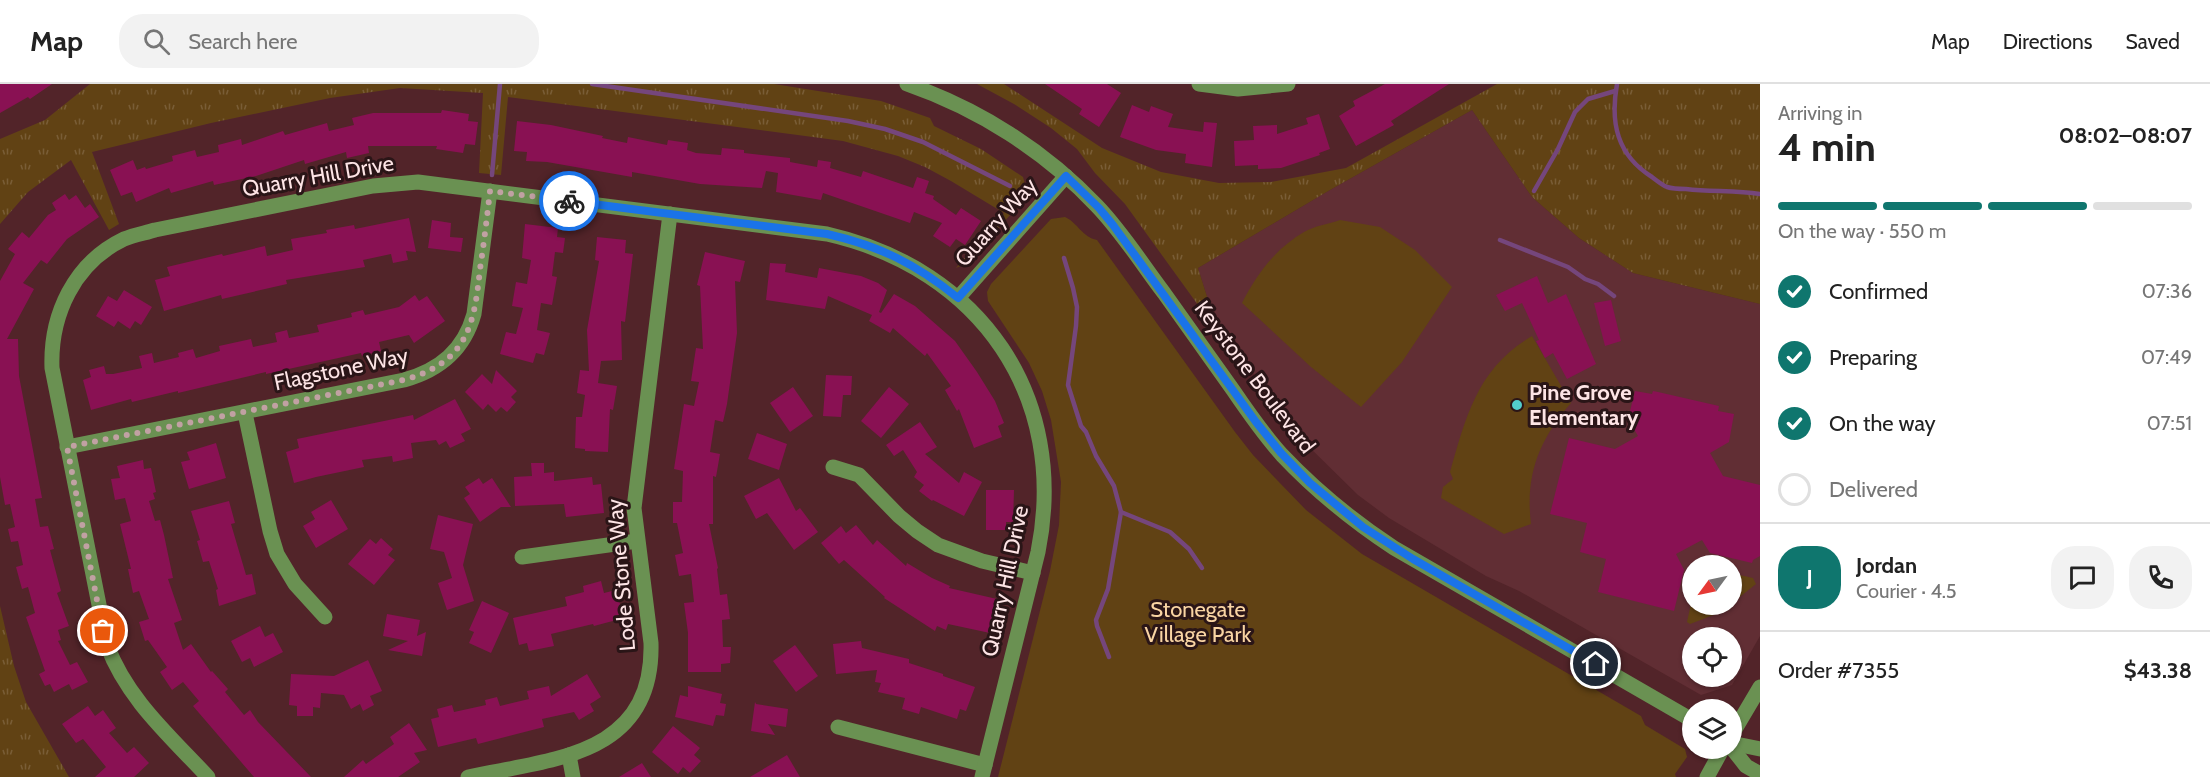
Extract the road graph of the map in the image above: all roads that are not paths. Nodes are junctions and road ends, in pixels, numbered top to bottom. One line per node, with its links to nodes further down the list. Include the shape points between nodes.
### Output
1 (1199, 84): 2 (street, via 1238,89)
2 (1288, 84)
3 (916, 85): 4 (street, Keystone Boulevard, via 1006,131)
4 (1066, 176): 7 (street, Quarry Way); 16 (street, Keystone Boulevard, via 1113,225 1256,422 1324,496 1394,548)
5 (490, 191): 6 (street, Quarry Hill Drive); 8 (street, Flagstone Way, via 474,314 464,340 447,360 404,380); 9 (street, Quarry Hill Drive, via 418,182 389,184 155,230 111,246 73,285 52,337 52,368)
6 (670, 214): 7 (street, Quarry Hill Drive, via 827,234 860,242 913,265); 11 (street, Lode Stone Way, via 635,492)
7 (958, 298): 13 (street, Quarry Hill Drive, via 983,324 1010,363 1039,435 1045,507)
8 (246, 413): 9 (street, Flagstone Way); 14 (street, via 277,554 295,584)
9 (67, 447): 26 (street, Quarry Hill Drive, via 103,631 115,664 123,682 143,707)
10 (833, 467): 13 (street, via 859,475 899,516 938,544 982,561)
11 (637, 541): 12 (street); 21 (street, Lode Stone Way, via 651,643 646,690 634,712 616,732 595,746)
12 (522, 557)
13 (1033, 573): 24 (street, Quarry Hill Drive)
14 (325, 617)
15 (1760, 687): 17 (street)
16 (1682, 714)
17 (1742, 717)
18 (838, 727): 24 (street)
19 (1742, 747): 20 (street)
20 (1760, 749)
21 (568, 755): 27 (street, Lode Stone Way); 28 (street)
22 (1718, 759): 29 (street)
23 (1741, 759): 25 (street)
24 (983, 771)
25 (1760, 774)
26 (208, 777)
27 (468, 777)
28 (573, 777)
29 (1707, 777)

